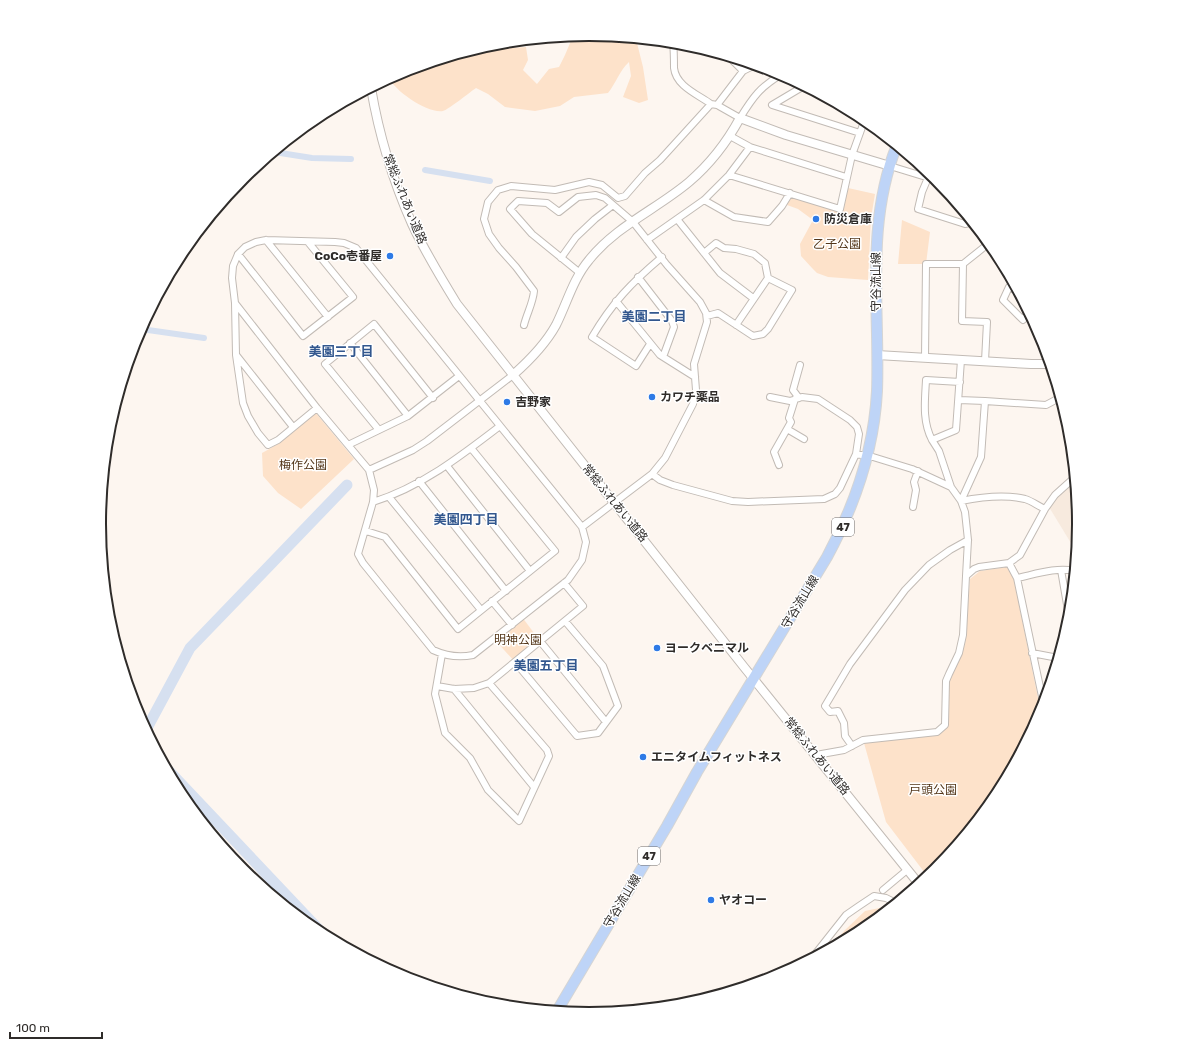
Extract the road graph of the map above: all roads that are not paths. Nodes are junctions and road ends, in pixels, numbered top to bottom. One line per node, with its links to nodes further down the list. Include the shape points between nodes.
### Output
1 (673, 48): 8 (street, via 674,68 680,83)
2 (736, 64): 4 (street)
3 (748, 68): 4 (street)
4 (743, 71): 8 (street)
5 (775, 78): 9 (street, via 757,92)
6 (799, 89): 11 (street, via 772,105)
7 (372, 93): 58 (street, 常総ふれあい道路, via 390,165 413,225 431,262 457,304)
8 (714, 104): 9 (street); 46 (street, via 625,196 618,198 602,185 589,182 555,190 511,186 498,190 488,202 484,219 489,234 534,292)
9 (740, 118): 12 (street); 15 (street)
10 (863, 125): 11 (street)
11 (860, 132): 15 (street)
12 (730, 136): 13 (street); 25 (street, via 689,182)
13 (750, 147): 18 (street); 19 (street)
14 (895, 150): 16 (main road, 守谷流山線 / 47)
15 (852, 155): 16 (street); 19 (street)
16 (890, 166): 17 (street); 51 (main road, 守谷流山線 / 47, via 880,207 876,246)
17 (921, 173)
18 (729, 175): 21 (street); 22 (street)
19 (846, 177): 21 (street, via 840,209)
20 (927, 179): 26 (street, via 918,209)
21 (790, 193): 22 (street, via 768,222 734,217)
22 (704, 200): 24 (street)
23 (613, 205): 25 (street); 33 (street, via 594,219); 33 (street, via 596,195 578,197 559,212 547,203 518,201 510,209 532,234)
24 (676, 219): 28 (street); 31 (street)
25 (633, 222): 28 (street); 36 (street, via 600,247)
26 (967, 223)
27 (266, 240): 29 (street); 32 (street, via 245,247); 45 (street)
28 (647, 240): 34 (street)
29 (308, 242): 45 (street, via 353,297); 59 (street, via 339,242 356,248)
30 (985, 248): 35 (street)
31 (704, 253): 38 (street, via 716,243 724,248 754,254 765,263); 40 (street, via 720,273)
32 (238, 254): 42 (street, via 232,278); 45 (street, via 303,336)
33 (561, 258): 36 (street)
34 (662, 258): 37 (street); 43 (street, via 700,302)
35 (963, 264): 53 (street, via 926,264); 55 (street, via 962,321 987,322)
36 (580, 273): 58 (street, via 551,333 535,354)
37 (638, 277): 41 (street); 52 (street, via 674,327)
38 (768, 278): 40 (street); 47 (street, via 792,290 768,329 763,334 753,336)
39 (1011, 288): 44 (street, via 1009,287 1003,300 1023,320)
40 (753, 298): 47 (street)
41 (616, 301): 49 (street); 49 (street, via 592,337 636,366)
42 (235, 303): 50 (street); 69 (street)
43 (707, 316): 47 (street, via 718,313); 60 (street, via 694,364)
44 (1026, 316)
45 (328, 317)
46 (524, 324)
47 (736, 325)
48 (350, 343): 63 (street, via 374,324); 70 (street); 74 (street, via 325,364)
49 (650, 344): 52 (street)
50 (236, 355): 72 (street); 72 (street, via 243,403 258,434 268,445)
51 (877, 355): 53 (street); 80 (main road, 守谷流山線 / 47, via 876,405)
52 (663, 357): 60 (street)
53 (925, 358): 54 (street)
54 (961, 360): 55 (street); 61 (street)
55 (985, 361): 56 (street)
56 (1045, 364)
57 (800, 365): 64 (street, via 793,390)
58 (513, 375): 67 (street); 92 (street, 常総ふれあい道路)
59 (459, 376): 63 (street); 67 (street)
60 (695, 377): 85 (street, via 693,404 674,443)
61 (960, 382): 65 (street); 76 (street, via 926,380 925,416)
62 (770, 397): 64 (street, via 790,400)
63 (433, 398): 70 (street)
64 (797, 398): 73 (street); 79 (street, via 818,399 858,427)
65 (959, 400): 68 (street); 76 (street, via 956,430)
66 (1056, 400): 68 (street, via 1046,405)
67 (480, 401): 71 (street); 83 (street, via 414,450)
68 (985, 401): 90 (street, via 981,457)
69 (317, 408): 72 (street); 77 (street)
70 (408, 416): 74 (street)
71 (500, 426): 78 (street); 95 (street)
72 (293, 427)
73 (787, 429): 75 (street); 81 (street, via 774,452)
74 (379, 430): 77 (street)
75 (804, 439)
76 (932, 440): 88 (street, via 939,451)
77 (348, 445): 83 (street)
78 (471, 448): 82 (street); 100 (street, via 555,551)
79 (856, 454): 80 (street); 85 (street, via 840,488 835,494 824,499 732,501 674,485)
80 (868, 456): 84 (street); 116 (main road, 守谷流山線 / 47, via 841,531)
81 (779, 465)
82 (447, 466): 86 (street); 100 (street)
83 (369, 470): 91 (street, via 374,490)
84 (918, 471): 88 (street); 93 (street, via 914,482 916,490)
85 (652, 474): 92 (street)
86 (419, 481): 89 (street); 105 (street)
87 (1070, 482): 94 (street)
88 (951, 487): 90 (street)
89 (389, 497): 91 (street); 108 (street)
90 (961, 501): 94 (street, via 979,498 1025,499); 97 (street)
91 (373, 502): 96 (street)
92 (615, 503): 95 (street); 116 (street, 常総ふれあい道路)
93 (913, 507)
94 (1045, 509): 98 (street, via 1020,555)
95 (582, 527): 104 (street, via 586,542 582,560)
96 (366, 531): 108 (street, via 385,537 458,629); 113 (street, via 358,554 363,563 433,650)
97 (968, 540): 102 (street); 122 (street, via 929,565 905,590 850,664 825,706 830,712 838,712 844,723 845,736)
98 (1009, 563): 102 (street, via 979,567); 103 (street)
99 (1061, 570): 101 (street); 103 (street); 106 (street)
100 (530, 571): 105 (street)
101 (1070, 571)
102 (966, 576): 122 (street, via 963,635 959,653 946,681 945,725 937,732 863,740)
103 (1017, 578): 112 (street)
104 (564, 583): 109 (street, via 583,606); 110 (street)
105 (506, 591): 107 (street)
106 (1066, 597)
107 (492, 601): 108 (street); 110 (street)
108 (481, 610)
109 (565, 621): 111 (street); 121 (street, via 603,666 618,706)
110 (512, 625): 113 (street, via 473,655)
111 (540, 641): 115 (street); 121 (street)
112 (1032, 653): 114 (street); 120 (street)
113 (442, 654): 118 (street)
114 (1054, 657)
115 (516, 662): 117 (street); 121 (street, via 577,736 598,733)
116 (754, 679): 123 (street, 常総ふれあい道路); 130 (main road, 守谷流山線 / 47)
117 (489, 683): 119 (street, via 474,688); 124 (street, via 547,750 549,756)
118 (437, 686): 119 (street); 124 (street, via 435,694 445,732 470,758 488,790 519,820)
119 (454, 689): 124 (street)
120 (1042, 692)
121 (606, 722)
122 (852, 746): 123 (street)
123 (816, 755): 125 (street, 常総ふれあい道路)
124 (534, 787)
125 (907, 870): 126 (street, 常総ふれあい道路); 127 (street)
126 (916, 880)
127 (883, 890)
128 (891, 901): 129 (street, via 874,896 846,915)
129 (820, 948)
130 (560, 1006)

